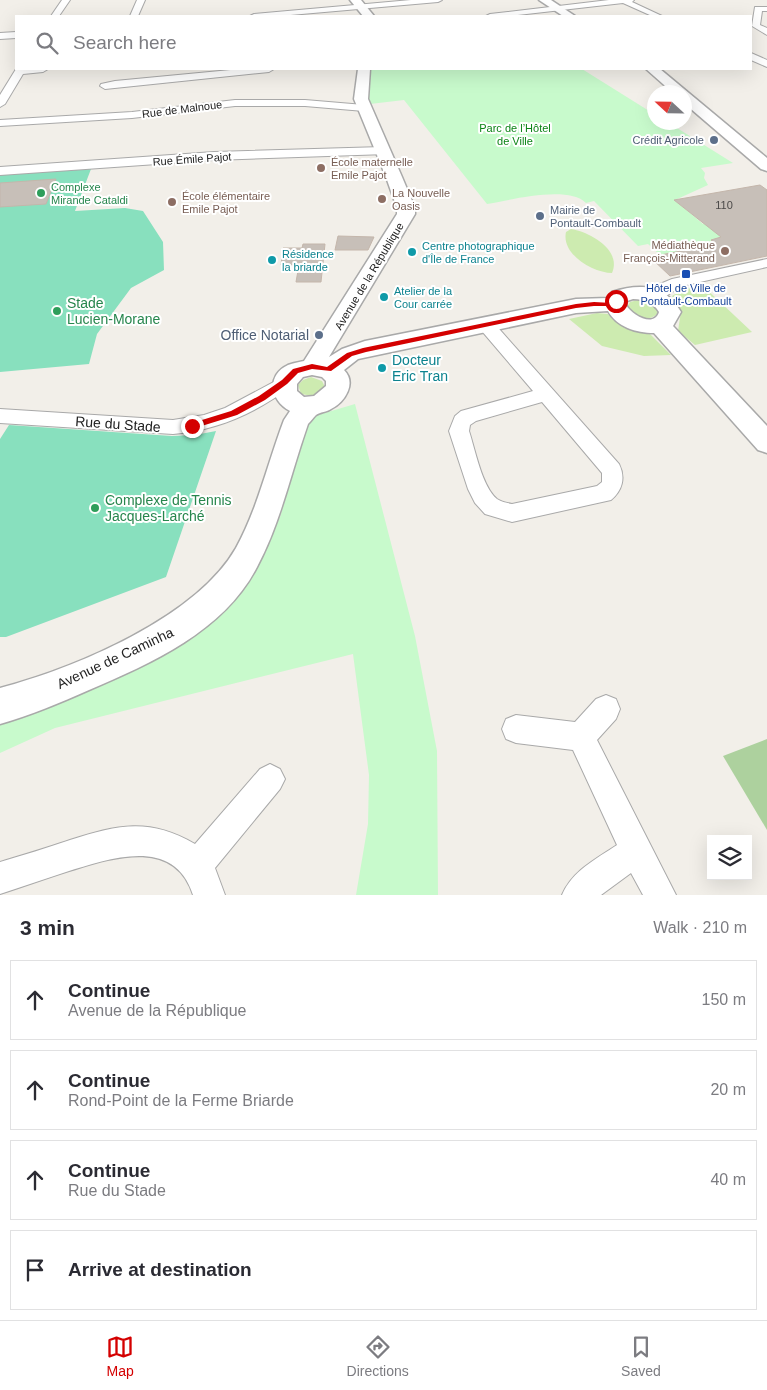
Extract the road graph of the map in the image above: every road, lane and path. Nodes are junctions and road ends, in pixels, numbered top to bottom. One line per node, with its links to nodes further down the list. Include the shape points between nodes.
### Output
1 (66, 0): 11 (street)
2 (141, 0): 3 (street); 12 (street)
3 (150, 0)
4 (438, 0): 7 (street)
5 (544, 0): 8 (street)
6 (625, 0): 8 (street); 17 (street)
7 (358, 4): 13 (street); 14 (street)
8 (557, 8): 15 (street); 16 (street)
9 (767, 9): 10 (street, via 758,9)
10 (762, 14): 18 (street, via 756,26)
11 (56, 15)
12 (134, 15)
13 (263, 15)
14 (368, 15)
15 (498, 15)
16 (568, 15)
17 (656, 15)
18 (765, 31)
19 (15, 35): 20 (street)
20 (0, 36)
21 (752, 56): 22 (street)
22 (767, 64)
23 (20, 70): 31 (street)
24 (246, 70): 27 (street)
25 (364, 70): 32 (street, Avenue de la République, via 361,99)
26 (653, 70): 28 (street)
27 (176, 73): 29 (street)
28 (671, 85)
29 (105, 86)
30 (692, 102): 35 (street)
31 (0, 104)
32 (364, 108): 33 (street, Rue de Malnoue, via 235,102 116,116); 34 (street, Avenue de la République)
33 (0, 123)
34 (384, 151): 36 (street, Rue Émile Pajot, via 214,156); 42 (street, Avenue de la République, via 406,214 342,321)
35 (764, 161)
36 (0, 170)
37 (767, 263): 38 (street, via 674,284)
38 (655, 296): 39 (street, via 631,293 619,297); 40 (street, via 670,312 666,322)
39 (615, 305): 40 (street, via 620,315 634,323); 41 (street, via 576,306)
40 (659, 325): 46 (street)
41 (487, 326): 42 (street, via 365,349); 43 (street)
42 (320, 368): 44 (street, via 295,371); 44 (street, via 337,378 338,389 330,400)
43 (546, 394): 43 (street, via 470,415 460,423 459,431 481,495 498,510 512,513 603,494 610,489 612,470)
44 (296, 397): 45 (street, Rue du Stade, via 192,426); 47 (street, Avenue de Caminha, via 248,529 207,589 168,619 114,647); 48 (street, Avenue de Caminha, via 297,420 262,527 246,559 220,595 177,630 149,645 57,687)
45 (0, 416)
46 (767, 443)
47 (0, 691)
48 (0, 706)
49 (606, 710): 51 (street)
50 (516, 729): 51 (street)
51 (581, 737): 53 (street)
52 (270, 779): 54 (street)
53 (636, 851): 57 (street, via 595,878); 58 (street)
54 (197, 866): 55 (street, via 184,854 161,844 145,839 127,840); 56 (street)
55 (0, 878)
56 (209, 895)
57 (578, 895)
58 (660, 895)

